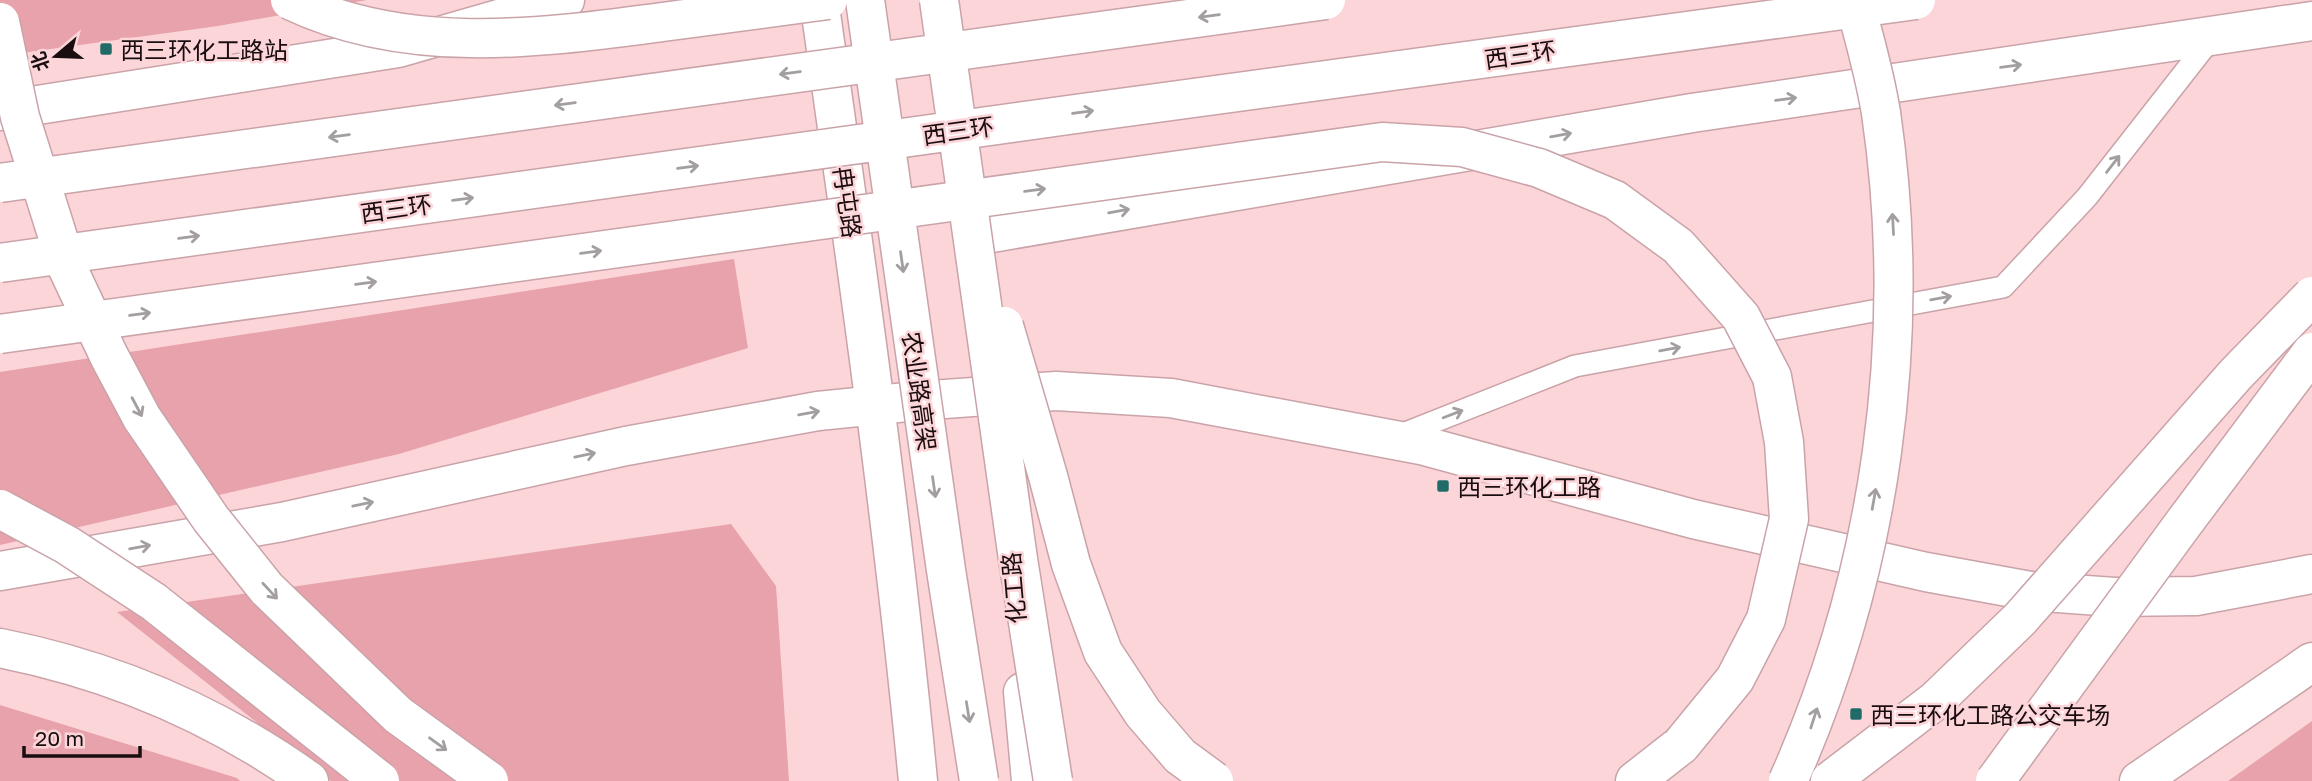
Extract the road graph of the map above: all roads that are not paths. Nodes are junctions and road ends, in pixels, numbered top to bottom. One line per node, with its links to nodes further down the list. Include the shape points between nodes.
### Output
1 (290, 0): 4 (main road, bridge, via 374,29 449,39 579,33)
2 (565, 0): 14 (main road, via 398,48)
3 (819, 0): 22 (main road, 冉屯路)
4 (828, 0)
5 (865, 0): 33 (main road, 农业路高架, one-way to 33, bridge)
6 (939, 0): 16 (main road, bridge)
7 (958, 0): 16 (main road)
8 (1326, 0): 15 (main road, one-way to 15, bridge)
9 (1853, 0): 38 (main road, one-way to 9, bridge, via 1810,732 1858,580 1876,495 1893,349 1893,227 1887,160 1880,110)
10 (1916, 0): 17 (main road, 西三环, one-way to 10, bridge)
11 (0, 22): 31 (main road, one-way to 31, bridge, via 20,117 68,269 142,418 211,519 267,589 398,715)
12 (2312, 22): 13 (main road)
13 (2213, 36): 16 (main road, one-way to 13); 23 (lane, one-way to 13, via 1575,366 2003,287 2087,197)
14 (0, 111)
15 (0, 183)
16 (974, 223): 21 (main road); 35 (main road, bridge, via 1018,559); 36 (main road, bridge, via 1070,564 1103,652 1143,713 1180,756)
17 (0, 263)
18 (2312, 296): 39 (main road, bridge, via 2236,374 2020,619 1936,700)
19 (0, 334): 37 (main road, one-way to 37, bridge, via 1382,142 1462,147 1539,168 1615,200 1678,246 1741,317 1772,377 1784,442 1789,519 1766,619 1735,679 1682,745)
20 (2312, 352): 40 (main road, bridge)
21 (995, 395): 22 (main road); 23 (main road, via 1056,391 1171,398); 34 (main road, 化工路)
22 (876, 405): 25 (main road, one-way to 22, via 282,522 640,443); 32 (main road)
23 (1389, 439): 26 (main road, via 1693,519 1912,570 2030,591 2196,596)
24 (0, 509): 30 (main road, bridge, via 67,545 154,602)
25 (0, 571)
26 (2312, 574)
27 (0, 648): 29 (main road, via 116,679 206,717)
28 (2312, 662): 41 (main road)
29 (309, 781)
30 (380, 781)
31 (489, 781)
32 (918, 781)
33 (979, 781)
34 (1031, 781)
35 (1053, 781)
36 (1214, 781)
37 (1635, 781)
38 (1788, 781)
39 (1830, 781)
40 (1995, 781)
41 (2138, 781)

